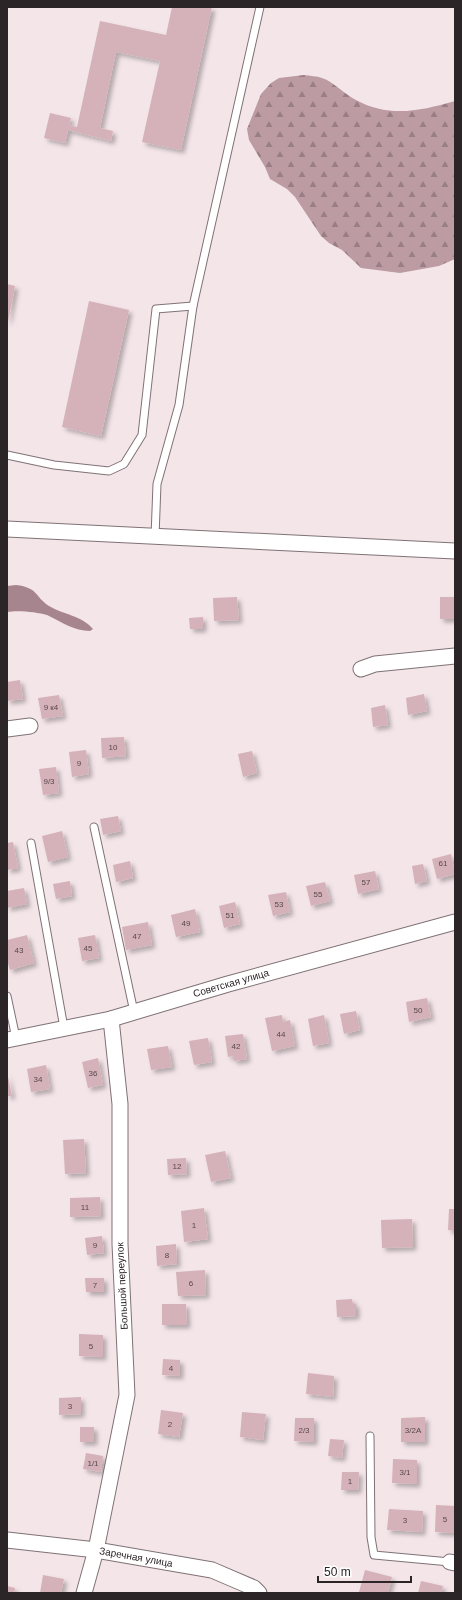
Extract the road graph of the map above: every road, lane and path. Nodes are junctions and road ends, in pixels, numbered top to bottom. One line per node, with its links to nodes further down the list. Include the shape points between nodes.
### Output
1 (260, 7): 2 (lane)
2 (193, 306): 3 (lane, via 156,309 142,435 124,464 110,471 54,466); 5 (lane, via 179,405 157,484)
3 (7, 454)
4 (7, 529): 5 (street)
5 (155, 537): 6 (street)
6 (455, 551)
7 (455, 656): 8 (street, via 375,664)
8 (361, 669)
9 (30, 726): 10 (street)
10 (7, 729)
11 (94, 827): 15 (lane)
12 (31, 843): 17 (lane)
13 (455, 922): 15 (street, Советская улица)
14 (7, 996): 18 (lane)
15 (134, 1012): 16 (street, Советская улица)
16 (111, 1018): 17 (street, Советская улица); 21 (street, Большой переулок, via 120,1104 120,1244 127,1395)
17 (64, 1028): 18 (street, Советская улица)
18 (11, 1039)
19 (370, 1436): 22 (lane, via 371,1537 374,1555)
20 (7, 1540): 21 (street, Заречная улица)
21 (96, 1550): 23 (street, Большой переулок); 24 (street, Заречная улица, via 212,1570 254,1588)
22 (452, 1562)
23 (84, 1593)
24 (259, 1593)

